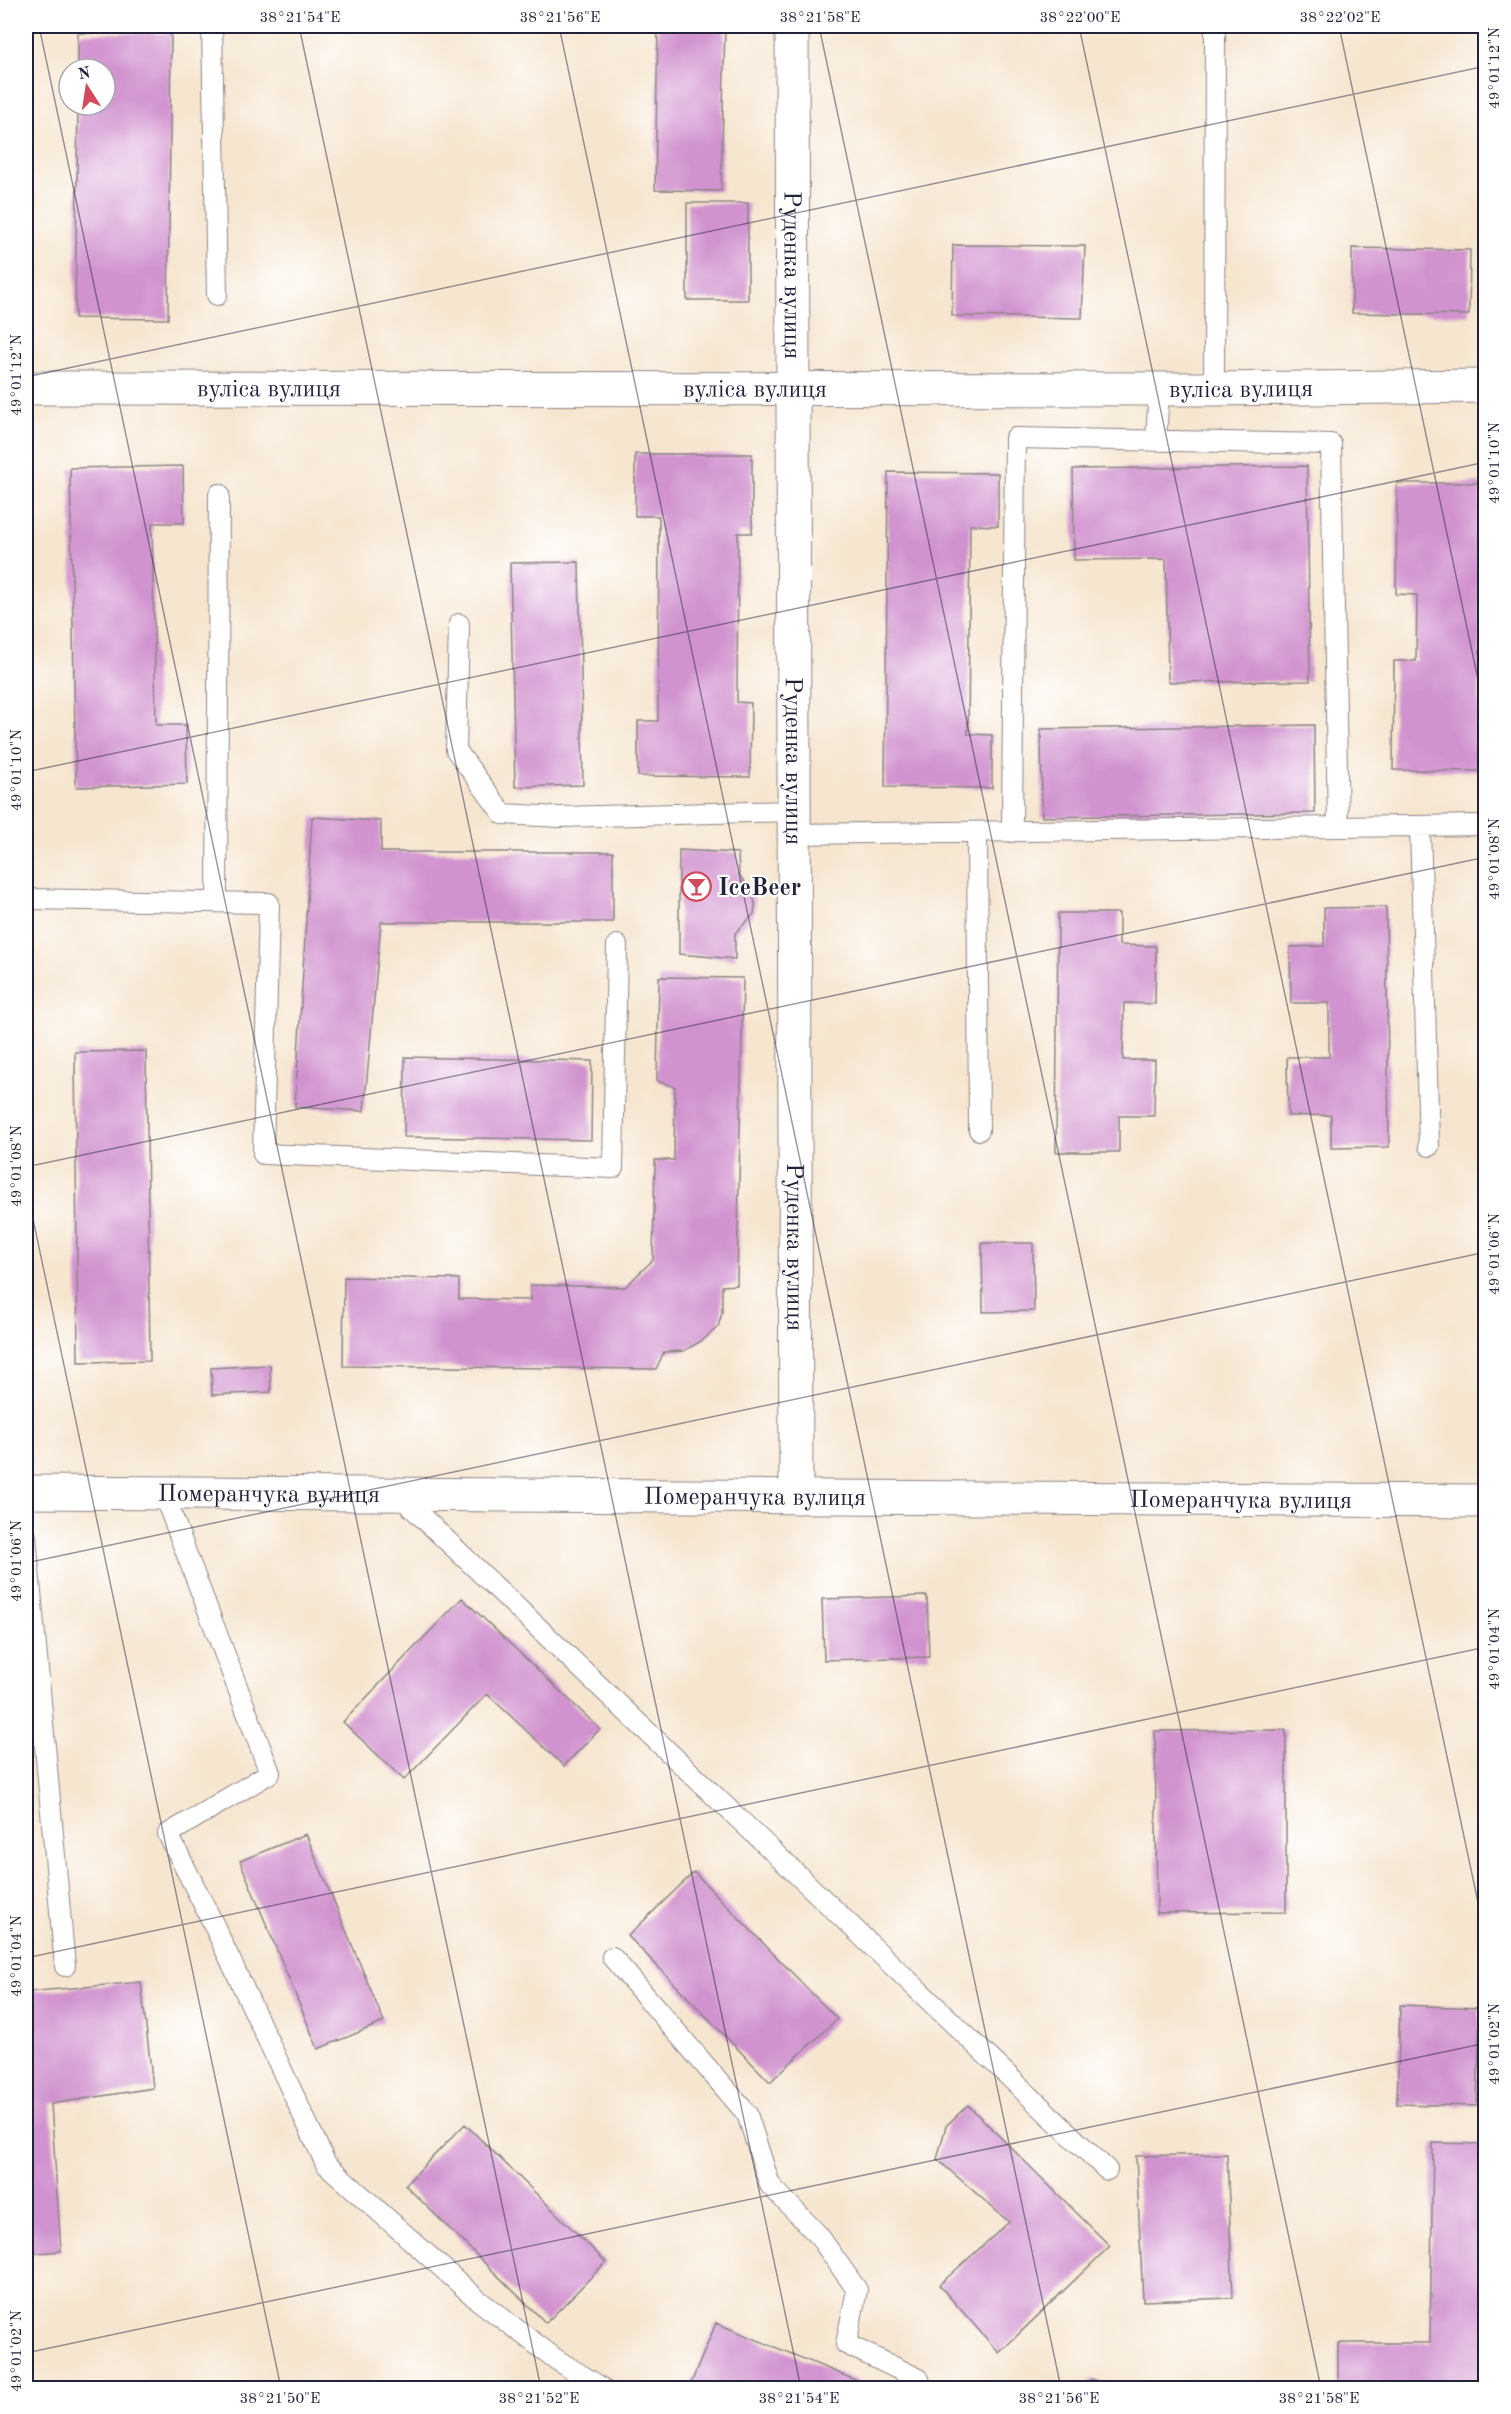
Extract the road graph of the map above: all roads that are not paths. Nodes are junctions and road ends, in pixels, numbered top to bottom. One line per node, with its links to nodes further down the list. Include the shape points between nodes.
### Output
1 (212, 26): 4 (lane)
2 (792, 26): 8 (street, Руденка вулиця)
3 (1215, 26): 9 (lane)
4 (217, 295)
5 (1485, 386): 9 (street, вуліса вулиця)
6 (26, 388): 8 (street, вуліса вулиця)
7 (1159, 388): 8 (street, вуліса вулиця); 9 (street, вуліса вулиця); 10 (lane)
8 (793, 389): 13 (street, Руденка вулиця)
9 (1214, 389)
10 (1156, 441): 16 (lane, via 1330,444); 18 (lane, via 1015,438)
11 (219, 494): 20 (lane)
12 (459, 624): 13 (lane, via 456,750 503,814)
13 (794, 822): 17 (lane); 27 (street, Руденка вулиця)
14 (1485, 825): 15 (lane)
15 (1420, 826): 16 (lane); 23 (lane)
16 (1338, 827): 18 (lane)
17 (977, 832): 18 (lane); 22 (lane)
18 (1012, 832)
19 (26, 899): 20 (lane)
20 (217, 902): 21 (lane, via 269,903 263,1154 613,1167)
21 (617, 945)
22 (979, 1130)
23 (1429, 1146)
24 (26, 1492): 25 (street, Померанчука вулиця)
25 (163, 1492): 26 (street, Померанчука вулиця); 33 (lane, via 270,1773 168,1834 326,2164 478,2300 557,2360)
26 (399, 1495): 27 (street, Померанчука вулиця); 32 (lane)
27 (796, 1497): 28 (street, Померанчука вулиця)
28 (1485, 1501)
29 (26, 1537): 31 (lane)
30 (612, 1957): 34 (lane, via 747,2114 770,2185 819,2236 857,2290 846,2344 919,2379)
31 (65, 1966)
32 (1107, 2170)
33 (602, 2388)
34 (916, 2388)

